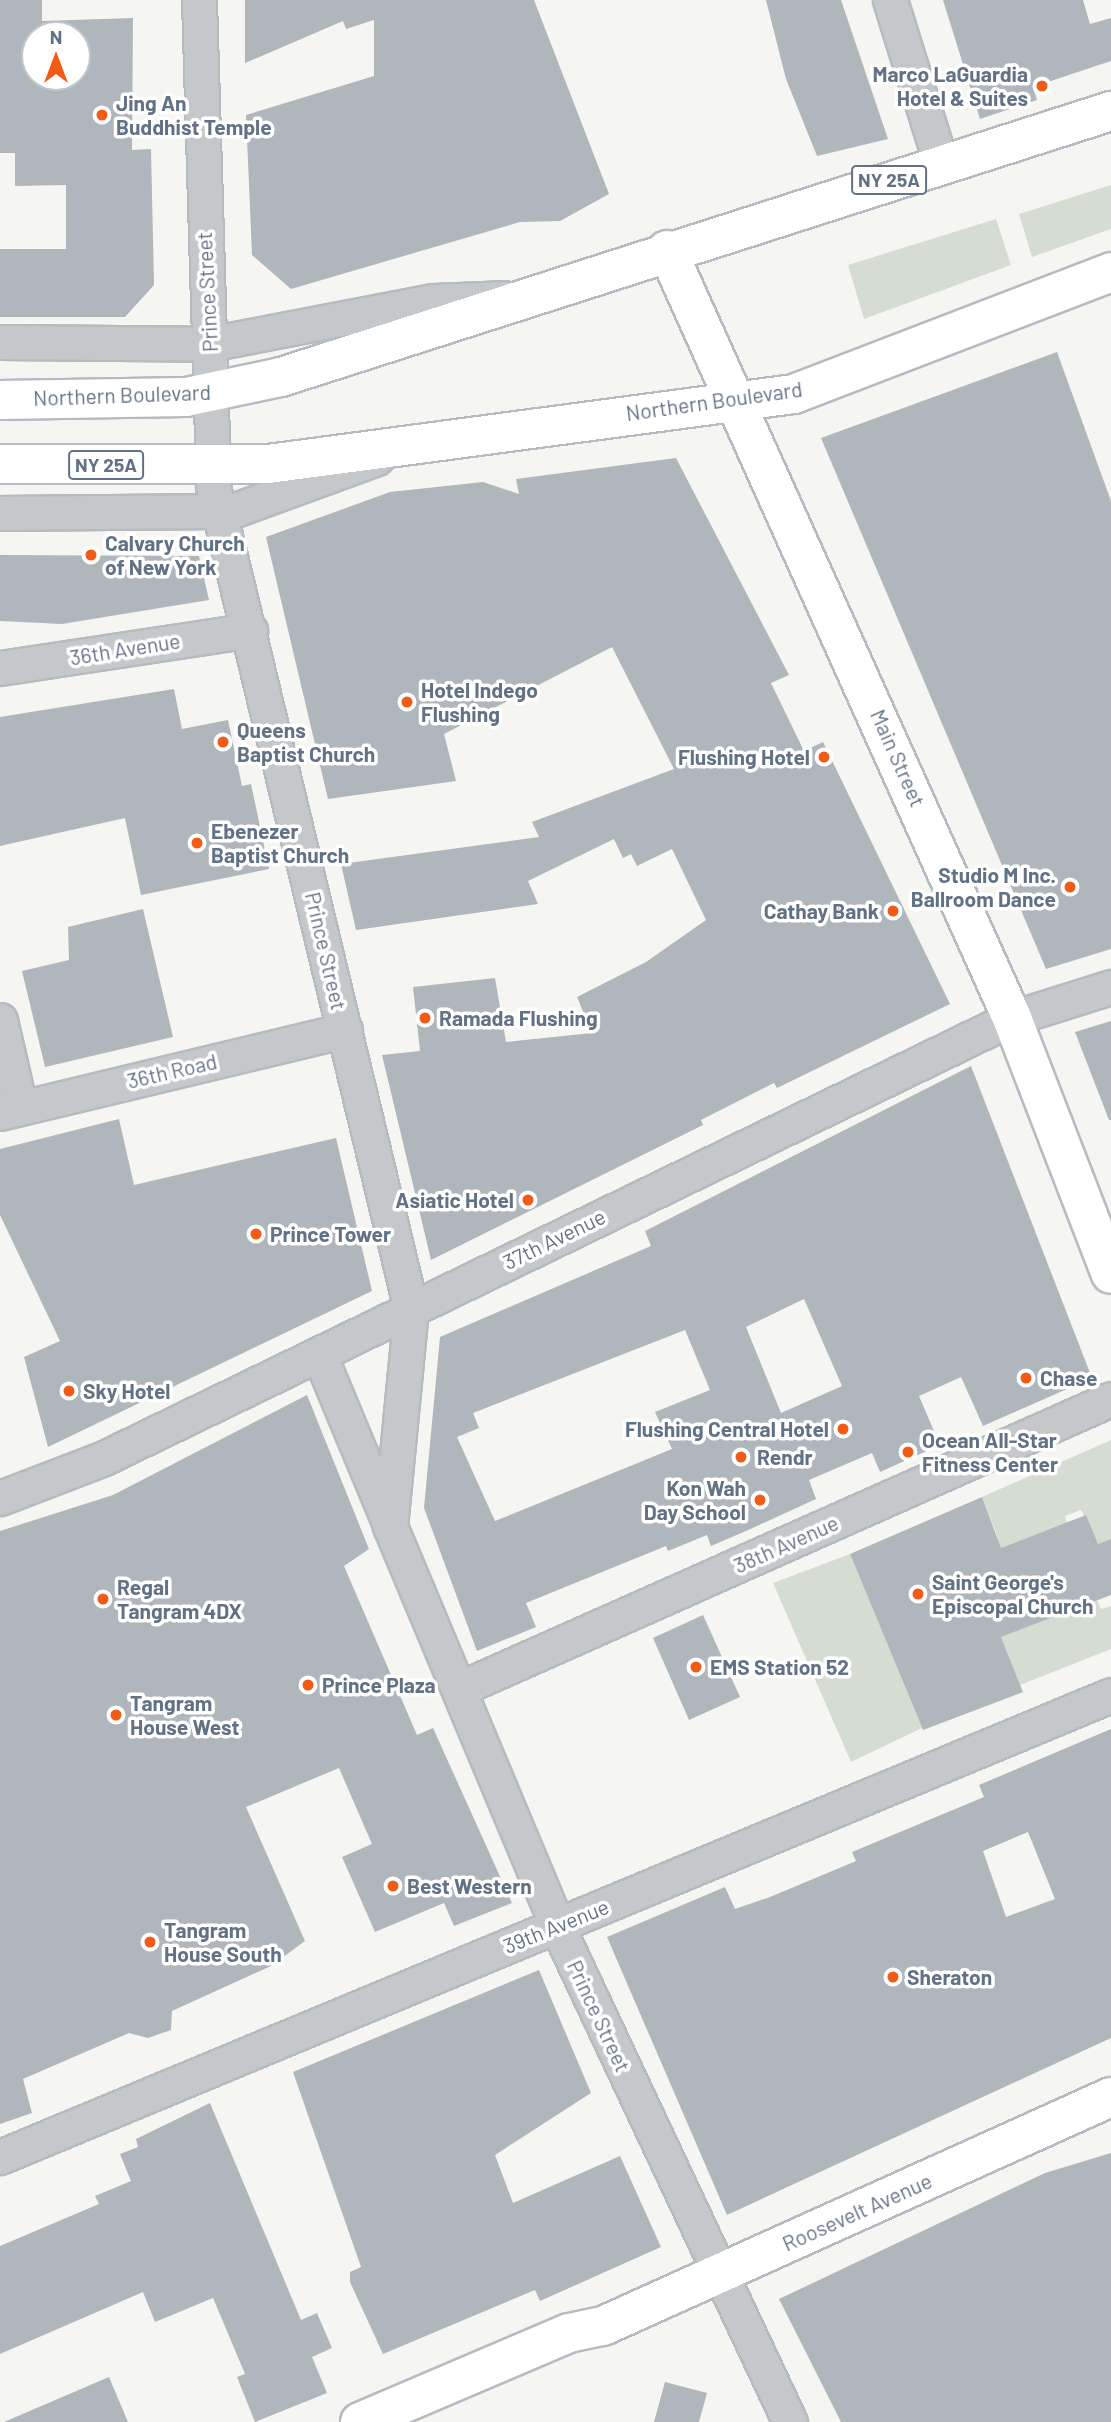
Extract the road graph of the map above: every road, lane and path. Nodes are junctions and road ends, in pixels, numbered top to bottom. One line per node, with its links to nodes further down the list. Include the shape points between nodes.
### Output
1 (199, 0): 9 (street, Prince Street)
2 (890, 0): 4 (street)
3 (1111, 111): 4 (main road, Northern Boulevard / NY 25A)
4 (941, 164): 5 (main road, Northern Boulevard / NY 25A)
5 (667, 250): 7 (main road, Northern Boulevard / NY 25A); 12 (main road, Main Street)
6 (1111, 272): 12 (main road, Northern Boulevard / NY 25A, via 794,394)
7 (524, 297): 9 (street, Northern Boulevard, via 433,301); 10 (main road, Northern Boulevard / NY 25A)
8 (0, 341): 9 (street, Northern Boulevard)
9 (209, 344): 10 (street, Prince Street)
10 (211, 393): 11 (main road, Northern Boulevard / NY 25A); 15 (street, Prince Street)
11 (0, 400)
12 (735, 400): 13 (main road, Northern Boulevard / NY 25A); 21 (main road, Main Street)
13 (423, 441): 15 (main road, Northern Boulevard / NY 25A); 16 (street, Northern Boulevard, via 260,503)
14 (0, 464): 15 (main road, Northern Boulevard / NY 25A)
15 (213, 466): 16 (street, Prince Street)
16 (220, 511): 17 (street, Northern Boulevard); 18 (street, Prince Street)
17 (0, 513)
18 (250, 630): 19 (street, 36th Avenue); 23 (street, Prince Street)
19 (0, 668)
20 (1111, 987): 21 (street, 37th Avenue)
21 (1012, 1018): 25 (main road, Main Street); 26 (street, 37th Avenue)
22 (0, 1020): 24 (street)
23 (345, 1030): 24 (street, 36th Road); 26 (street, Prince Street)
24 (10, 1110)
25 (1111, 1274)
26 (411, 1309): 27 (street, 37th Avenue); 30 (street, Prince Street)
27 (319, 1354): 29 (street, 37th Avenue, via 104,1458); 30 (street, Prince Street)
28 (1111, 1399): 31 (street, 38th Avenue)
29 (0, 1498)
30 (390, 1526): 31 (street, Prince Street)
31 (461, 1688): 33 (street, Prince Street)
32 (1111, 1695): 33 (street, 39th Avenue)
33 (557, 1926): 35 (street, 39th Avenue); 36 (street, Prince Street)
34 (1111, 2097): 36 (main road, Roosevelt Avenue)
35 (0, 2157)
36 (717, 2275): 37 (main road, Roosevelt Avenue); 40 (street, Prince Street)
37 (603, 2326): 38 (main road, Roosevelt Avenue, via 569,2333); 39 (main road, Roosevelt Avenue, via 576,2350)
38 (360, 2422)
39 (419, 2422)
40 (790, 2422)

